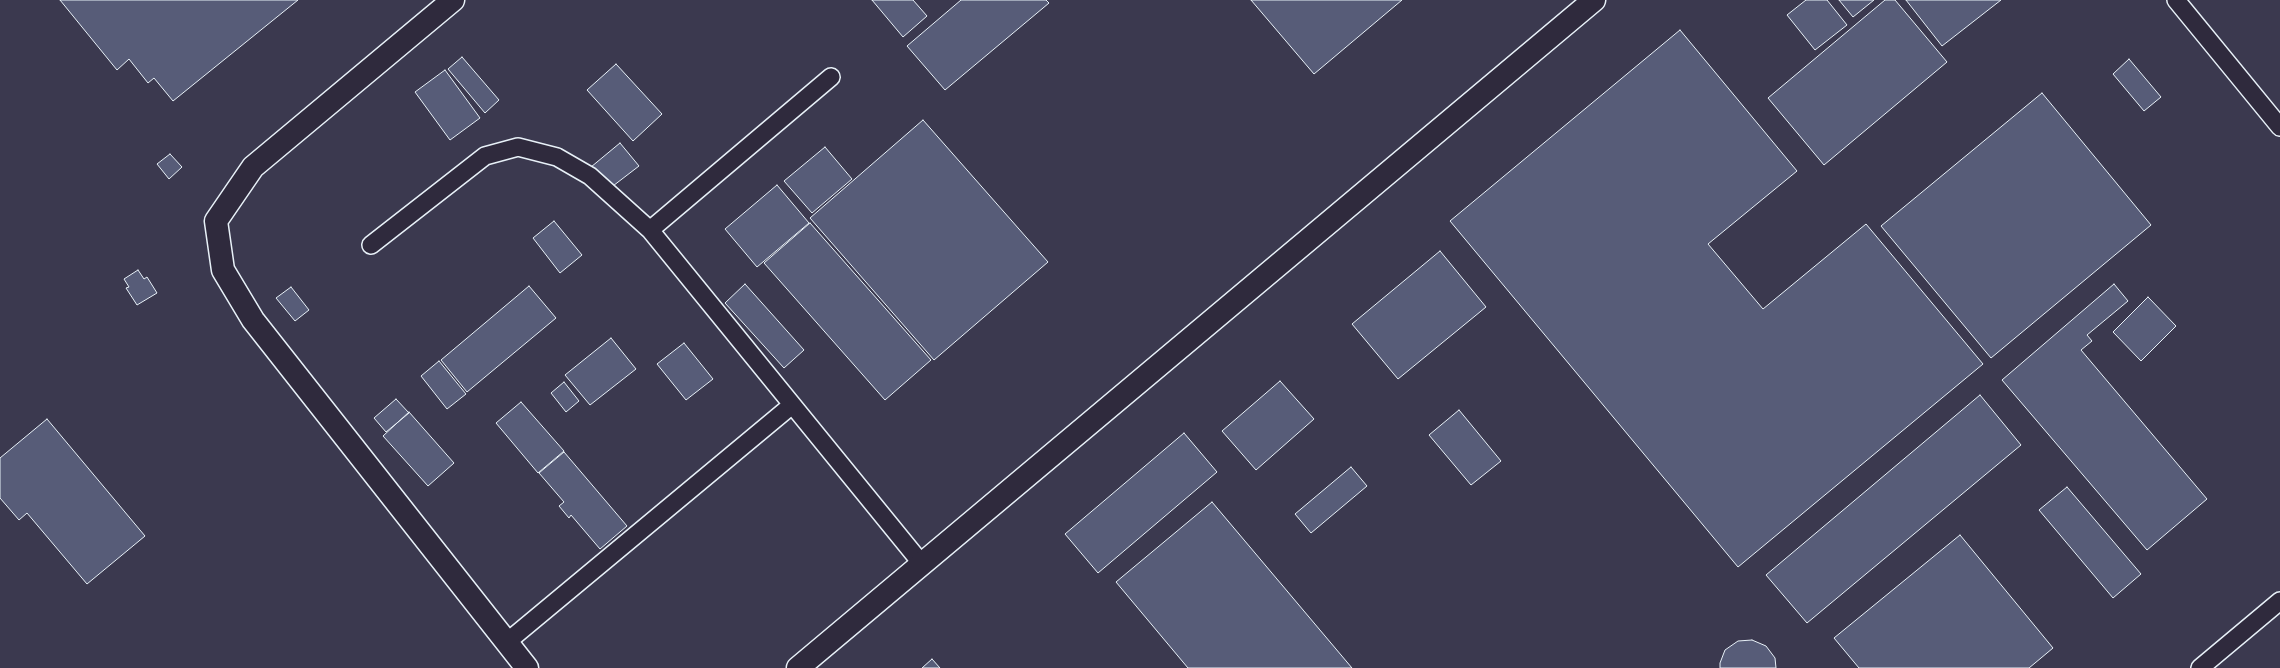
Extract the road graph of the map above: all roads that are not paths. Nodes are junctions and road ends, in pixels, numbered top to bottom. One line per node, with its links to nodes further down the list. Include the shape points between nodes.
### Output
1 (453, 0): 11 (street, via 253,167 216,222 223,270 253,320)
2 (1594, 0): 9 (street)
3 (2176, 0): 5 (lane)
4 (831, 77): 6 (lane)
5 (2280, 127)
6 (650, 230): 7 (lane, via 590,176 556,157 518,147 485,156); 8 (lane)
7 (371, 245)
8 (792, 405): 9 (lane); 11 (lane)
9 (922, 564): 13 (street)
10 (2280, 601): 14 (lane)
11 (506, 642): 12 (street)
12 (527, 668)
13 (798, 668)
14 (2200, 668)

